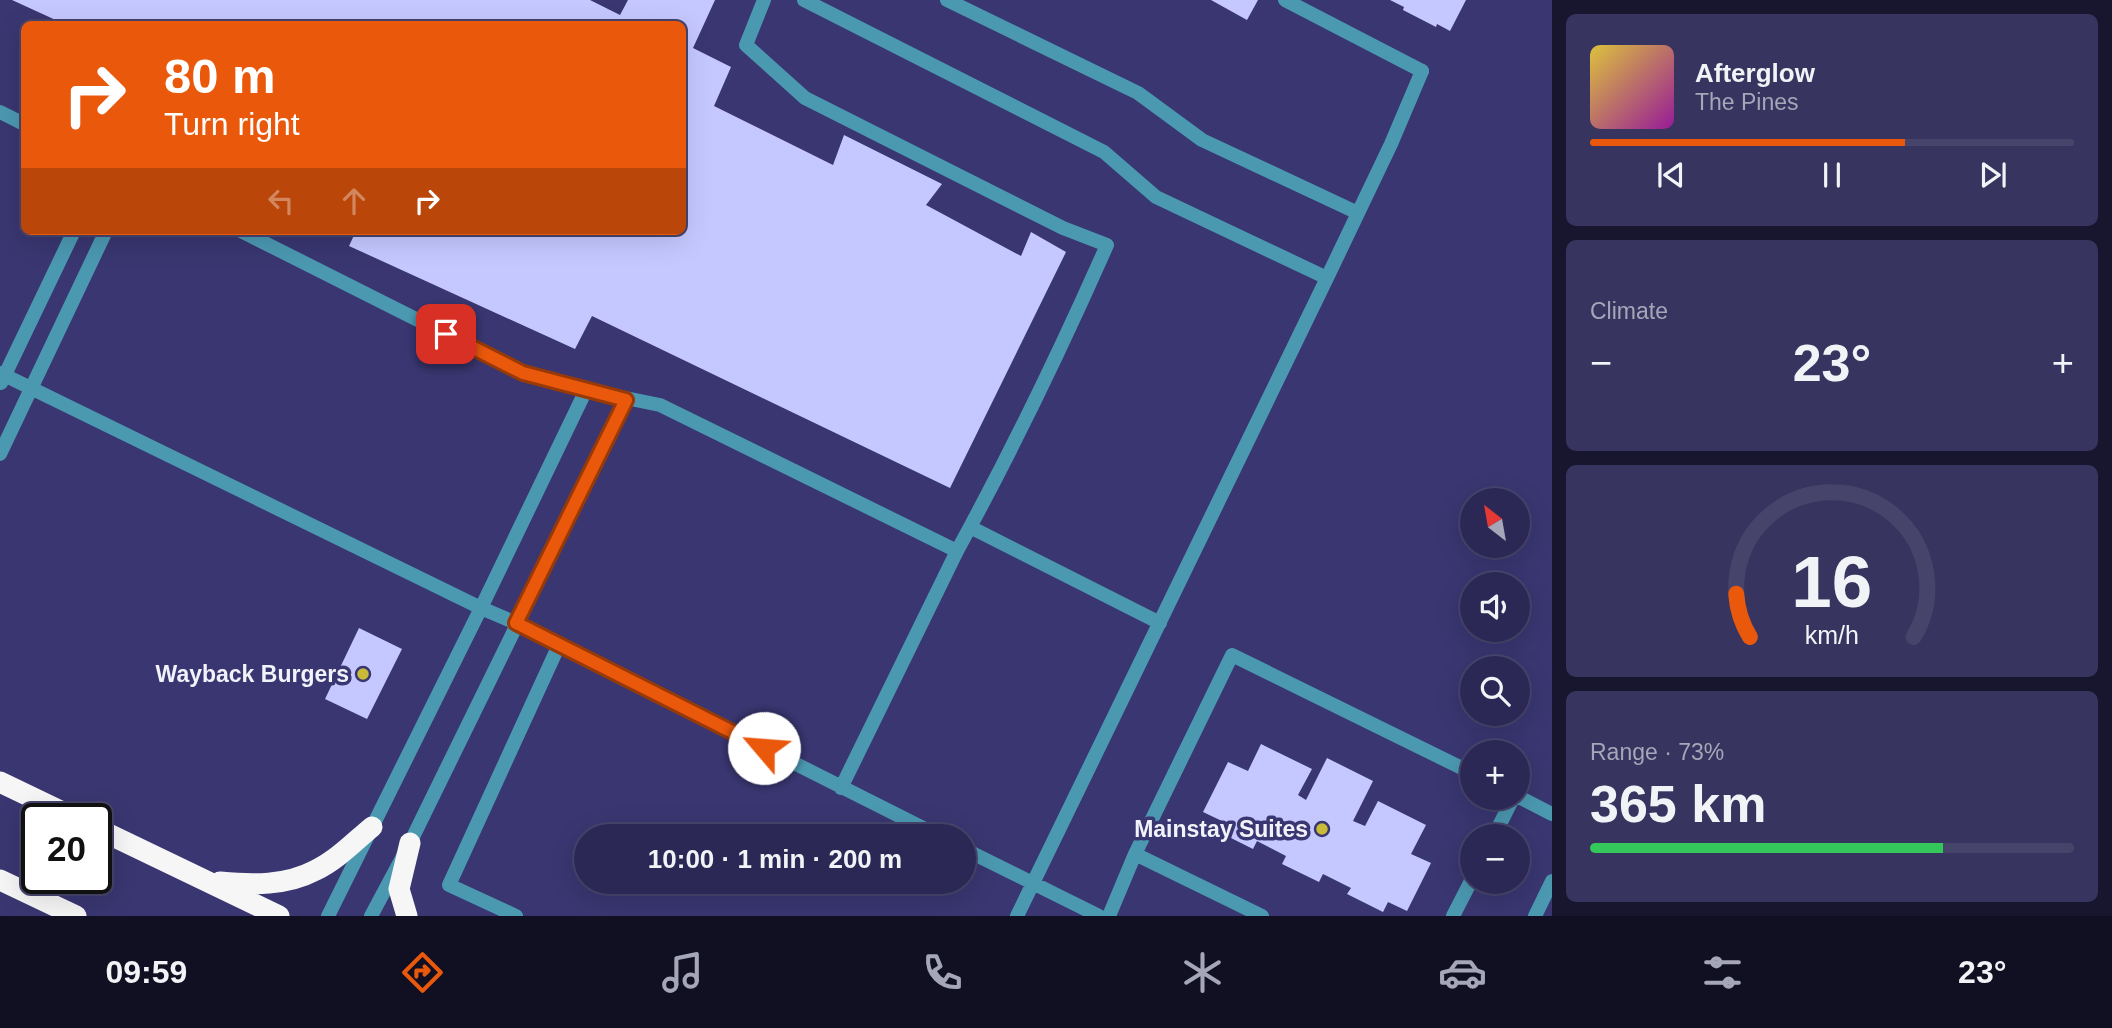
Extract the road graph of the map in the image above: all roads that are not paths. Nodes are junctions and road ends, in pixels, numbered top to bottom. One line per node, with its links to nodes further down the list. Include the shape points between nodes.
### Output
1 (764, 0): 17 (street, via 746,45 805,98 1063,228 1107,245)
2 (804, 0): 11 (street, via 1104,152 1156,197)
3 (947, 0): 7 (street, via 1138,93 1202,140)
4 (1285, 0): 7 (street, via 1422,71)
5 (0, 112): 6 (street)
6 (21, 122)
7 (1358, 213): 11 (street)
8 (72, 235): 12 (street)
9 (104, 235): 13 (street)
10 (250, 235): 14 (street, via 523,373)
11 (1327, 278): 21 (street)
12 (1, 377): 13 (street)
13 (32, 389): 16 (street); 19 (street)
14 (586, 390): 15 (street); 19 (street)
15 (626, 400): 18 (street, via 660,405); 20 (street)
16 (0, 454)
17 (970, 527): 18 (street); 21 (street)
18 (957, 551): 25 (street)
19 (481, 608): 20 (street); 30 (street)
20 (516, 623): 22 (street); 32 (street)
21 (1160, 623): 38 (street)
22 (559, 645): 25 (street); 45 (street, via 449,885)
23 (1460, 767): 33 (street, via 1232,655)
24 (0, 782): 26 (highway)
25 (841, 788): 29 (street)
26 (44, 803)
27 (1530, 804): 28 (street)
28 (1552, 814)
29 (914, 824)
30 (372, 827): 36 (highway, via 317,870 292,880 251,885); 42 (street)
31 (112, 836): 36 (highway)
32 (410, 842): 43 (street); 44 (highway, via 398,889)
33 (1135, 854): 48 (street); 49 (street)
34 (976, 855): 38 (street)
35 (0, 880): 40 (highway)
36 (204, 880): 41 (highway)
37 (1552, 881): 51 (street)
38 (1033, 883): 46 (street); 47 (street)
39 (1464, 894): 50 (street)
40 (76, 916)
41 (279, 916)
42 (328, 916)
43 (371, 916)
44 (407, 916)
45 (516, 916)
46 (1017, 916)
47 (1099, 916)
48 (1109, 916)
49 (1262, 916)
50 (1453, 916)
51 (1535, 916)

